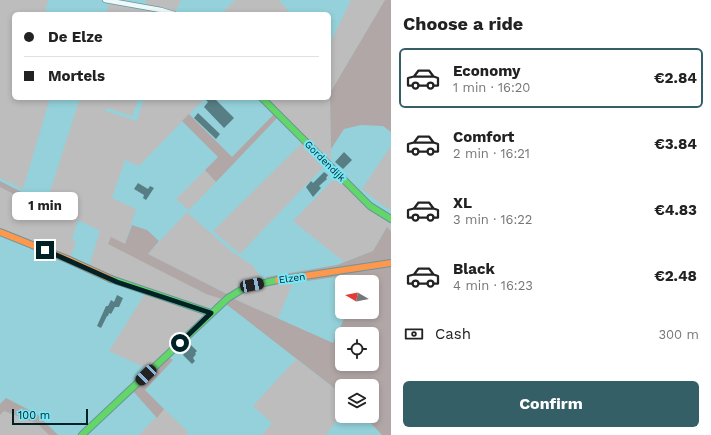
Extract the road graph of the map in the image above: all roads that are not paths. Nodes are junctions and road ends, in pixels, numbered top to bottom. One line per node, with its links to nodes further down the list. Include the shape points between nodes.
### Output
1 (106, 0): 2 (street)
2 (168, 12)
3 (264, 100): 4 (street, Gordendijk, via 370,206)
4 (391, 219)
5 (0, 232): 7 (street, via 117,282)
6 (391, 263): 7 (street, Elzen, via 247,286 232,294)
7 (211, 313): 8 (street, Elzen)
8 (82, 435)

